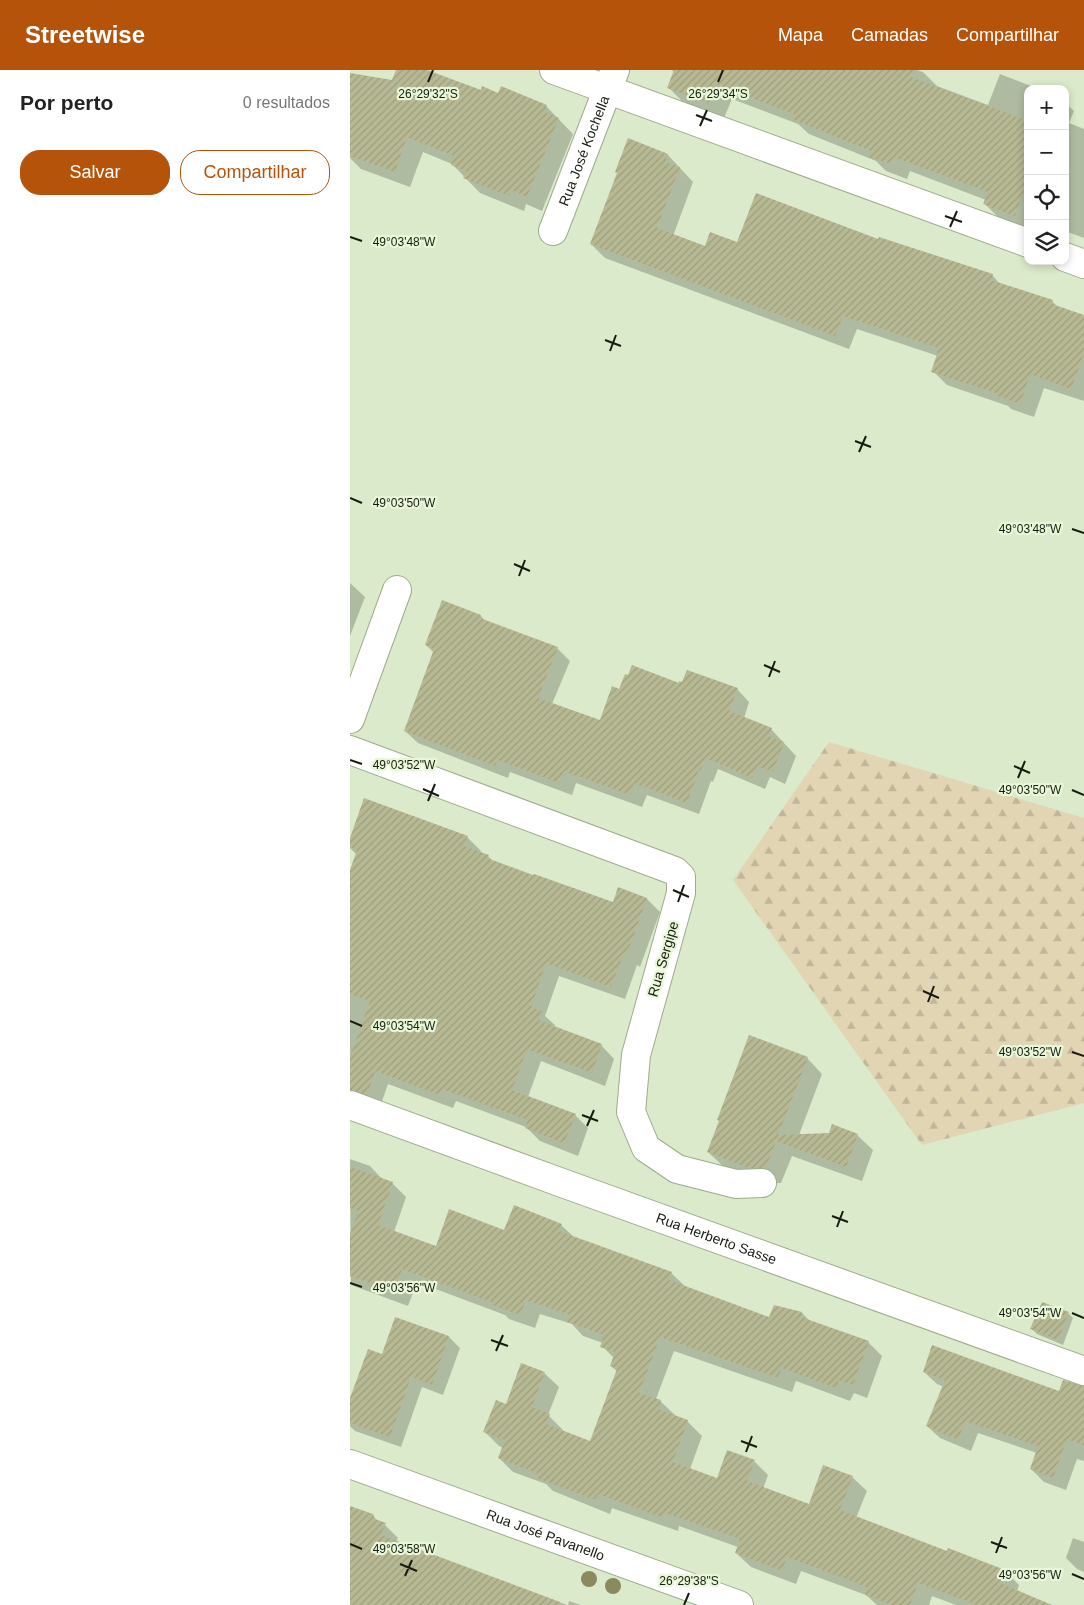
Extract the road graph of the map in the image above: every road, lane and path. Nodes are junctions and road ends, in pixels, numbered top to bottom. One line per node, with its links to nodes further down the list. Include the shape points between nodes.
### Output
1 (554, 70): 2 (street)
2 (611, 80): 3 (street, Rua José Kochella); 4 (street)
3 (553, 231)
4 (1024, 241)
5 (1069, 258): 6 (street)
6 (1084, 264)
7 (397, 590): 8 (street)
8 (350, 718)
9 (350, 750): 11 (street, Rua Sergipe, via 675,871 681,877 681,893 636,1055 631,1112 646,1148 677,1169 736,1184)
10 (350, 1104): 12 (street, Rua Herberto Sasse)
11 (762, 1183)
12 (1084, 1371)
13 (350, 1464): 14 (street, Rua José Pavanello)
14 (739, 1605)

